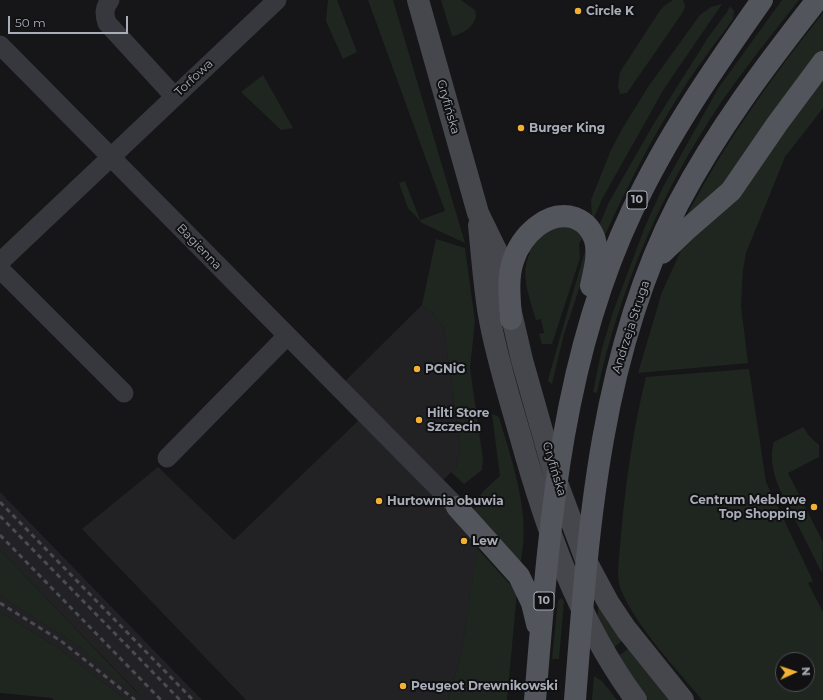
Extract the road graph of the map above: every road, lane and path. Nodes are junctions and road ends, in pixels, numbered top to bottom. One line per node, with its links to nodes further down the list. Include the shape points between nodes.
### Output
1 (110, 0): 8 (street, via 104,15 107,24)
2 (277, 0): 8 (street, Torfowa)
3 (418, 0): 10 (street, Gryfińska)
4 (762, 0): 16 (main road, 10, via 694,97 644,185 607,271)
5 (817, 0): 13 (main road, Andrzeja Struga, via 726,122 677,206)
6 (0, 45): 9 (street, Bagienna)
7 (823, 62): 13 (main road, via 731,191 668,245)
8 (174, 96): 9 (street, Torfowa)
9 (111, 157): 11 (street); 15 (street, Bagienna)
10 (478, 213): 14 (street, Gryfińska, via 497,252); 21 (street, Gryfińska, via 483,270 494,340)
11 (0, 262)
12 (0, 269): 17 (street)
13 (649, 272): 22 (main road, Andrzeja Struga, via 621,352 606,416)
14 (511, 319): 16 (main road, via 511,267 524,239 537,227 553,218 568,217 584,223 594,238 596,259); 19 (street, Gryfińska)
15 (286, 337): 18 (street); 20 (street, Bagienna)
16 (574, 380): 19 (main road, 10)
17 (124, 393)
18 (167, 458)
19 (556, 480): 21 (main road, 10); 22 (street, Gryfińska)
20 (457, 507): 24 (main road, via 522,580 536,617)
21 (550, 537): 23 (street, Gryfińska); 24 (main road, 10)
22 (587, 563): 23 (main road, Andrzeja Struga); 28 (street, Gryfińska, via 624,626)
23 (583, 612): 26 (main road, Andrzeja Struga); 27 (street, Gryfińska, via 607,658)
24 (540, 648): 25 (main road, 10)
25 (535, 700)
26 (575, 700)
27 (636, 700)
28 (683, 700)

